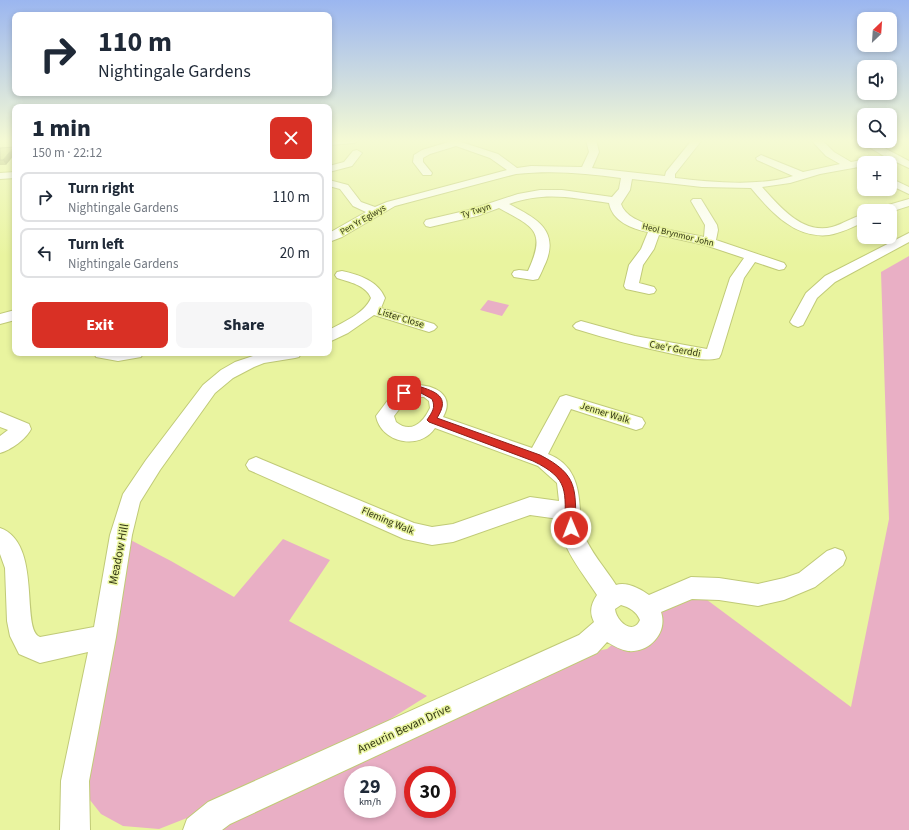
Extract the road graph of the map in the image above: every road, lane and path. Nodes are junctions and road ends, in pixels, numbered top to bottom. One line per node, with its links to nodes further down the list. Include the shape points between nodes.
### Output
1 (486, 179): 16 (street, Pen Yr Eglwys, via 391,204)
2 (626, 179): 11 (street, via 624,190)
3 (647, 179): 6 (street, Pen Yr Eglwys)
4 (670, 179): 6 (street)
5 (794, 179): 8 (street, Pen Yr Eglwys)
6 (670, 182): 8 (street, Pen Yr Eglwys)
7 (332, 184): 16 (street, via 344,187 357,204)
8 (754, 185): 17 (street, via 790,221 803,228 830,231)
9 (897, 185): 10 (street)
10 (909, 192)
11 (616, 201): 14 (street, Ty Twyn, via 550,193 522,196); 19 (street, Heol Brynmor John, via 615,208 624,218 640,227)
12 (697, 201): 22 (street, via 712,226)
13 (909, 202): 15 (street)
14 (500, 204): 18 (street, Ty Twyn); 26 (street, via 534,225 543,238 542,254 532,276)
15 (897, 206)
16 (375, 211): 20 (street, Pen Yr Eglwys)
17 (857, 221)
18 (438, 225)
19 (655, 230): 22 (street, Heol Brynmor John); 27 (street, via 648,249 636,265 631,286)
20 (332, 236)
21 (909, 237): 31 (street, via 830,279 811,296)
22 (709, 242): 23 (street, Heol Brynmor John)
23 (752, 257): 24 (street, Heol Brynmor John); 32 (street, Cae'r Gerddi, via 736,278 712,354 634,341)
24 (779, 266)
25 (352, 274): 28 (street, via 376,290 378,298)
26 (519, 274)
27 (648, 290)
28 (373, 310): 33 (street, Lister Close); 34 (street)
29 (12, 316): 30 (street)
30 (0, 319)
31 (798, 322)
32 (581, 326)
33 (429, 327)
34 (332, 335)
35 (276, 356): 48 (street, Meadow Hill, via 251,362 215,383 130,500 121,535)
36 (0, 419): 39 (street, via 22,429)
37 (432, 420): 40 (street)
38 (636, 423): 40 (street, Jenner Walk, via 566,401)
39 (0, 446)
40 (536, 458): 42 (street, via 552,466 564,478 571,496)
41 (256, 465): 42 (street, Fleming Walk, via 422,534 437,536 453,533 530,506)
42 (570, 512): 45 (street, via 571,528 577,543)
43 (0, 538): 48 (street, via 12,558 10,630 15,642 30,650 40,650)
44 (835, 558): 46 (street, via 807,580 784,590 758,595 691,588)
45 (611, 597): 46 (street, via 628,594); 47 (street, via 602,611)
46 (647, 607): 47 (street, via 650,628 640,638 621,636)
47 (607, 626): 50 (street, Aneurin Bevan Drive, via 588,644 219,813)
48 (104, 637): 49 (street, Meadow Hill, via 75,781)
49 (74, 830)
50 (198, 830)

